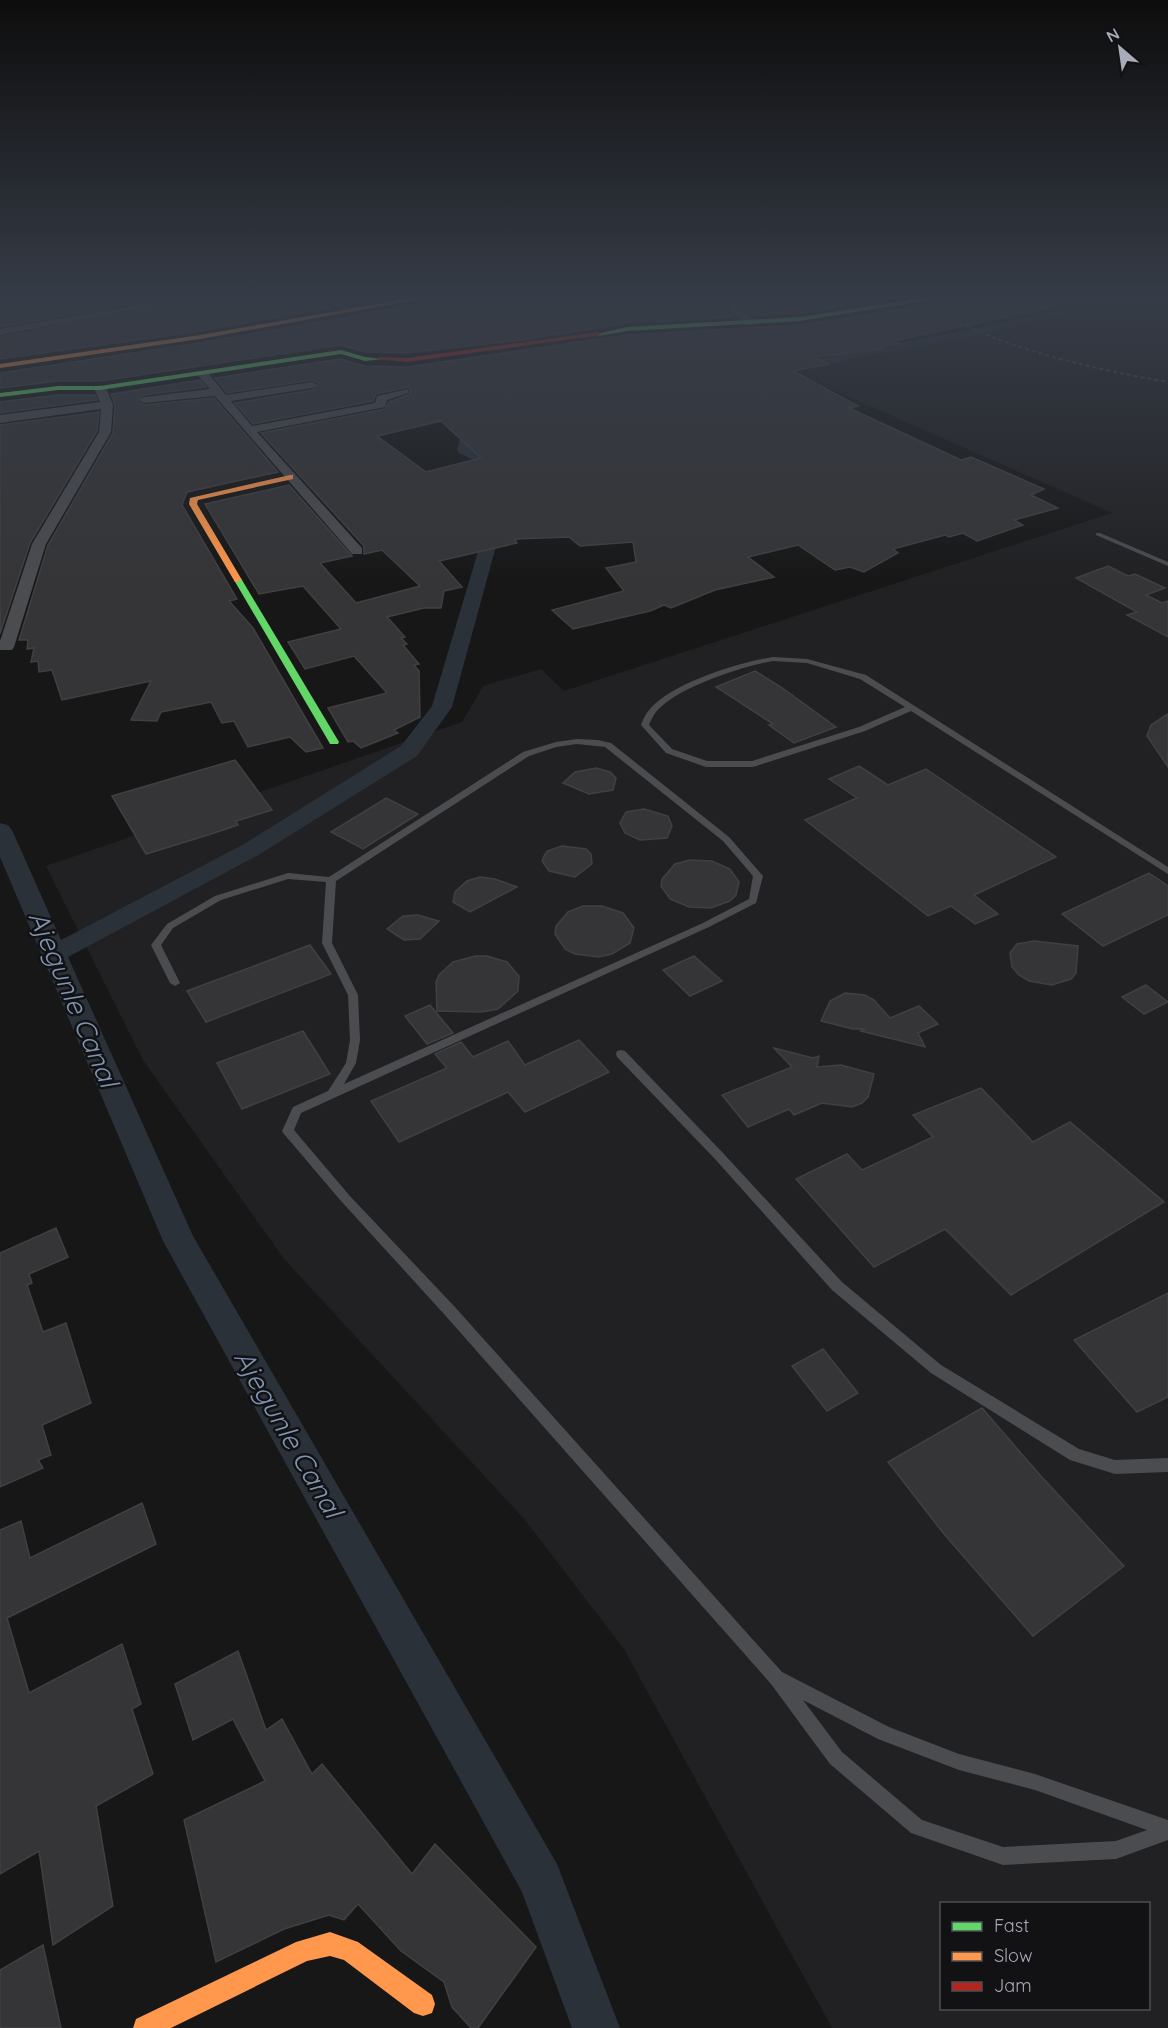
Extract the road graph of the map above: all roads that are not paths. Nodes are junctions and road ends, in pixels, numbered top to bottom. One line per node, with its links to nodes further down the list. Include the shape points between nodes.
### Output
1 (23, 393): 6 (street)
2 (102, 393): 9 (street)
3 (217, 393): 7 (street)
4 (248, 393): 7 (street)
5 (399, 393): 11 (street, via 381,398 381,405)
6 (0, 395)
7 (220, 396): 8 (street); 11 (street)
8 (144, 400)
9 (107, 405): 10 (street); 16 (street, via 105,432 39,544)
10 (0, 419)
11 (249, 430): 12 (street)
12 (290, 477): 14 (street); 18 (street, via 194,498 193,504)
13 (1098, 534): 15 (lane)
14 (357, 551)
15 (1168, 564)
16 (6, 648)
17 (911, 708): 17 (lane, via 863,677 822,663 772,659 730,670 672,695 653,709 645,725 669,751 706,764 753,764 862,729); 19 (lane)
18 (334, 742)
19 (1168, 871)
20 (331, 880): 21 (lane, via 288,876 218,898 170,926 156,945); 23 (lane, via 327,943 352,995 355,1040 351,1063); 23 (lane, via 526,754 552,744 595,741 608,745 726,839 758,876 753,901)
21 (175, 983)
22 (621, 1054): 24 (lane, via 837,1286 936,1370 1075,1455 1115,1467)
23 (332, 1094): 25 (lane, via 297,1110 288,1131)
24 (1168, 1465)
25 (777, 1678): 26 (lane, via 884,1733 959,1762 1035,1782); 26 (lane, via 836,1758 917,1827 1004,1856 1116,1850)
26 (1168, 1830)
27 (423, 2004): 28 (street, via 350,1950 330,1944 304,1950)
28 (146, 2028)

